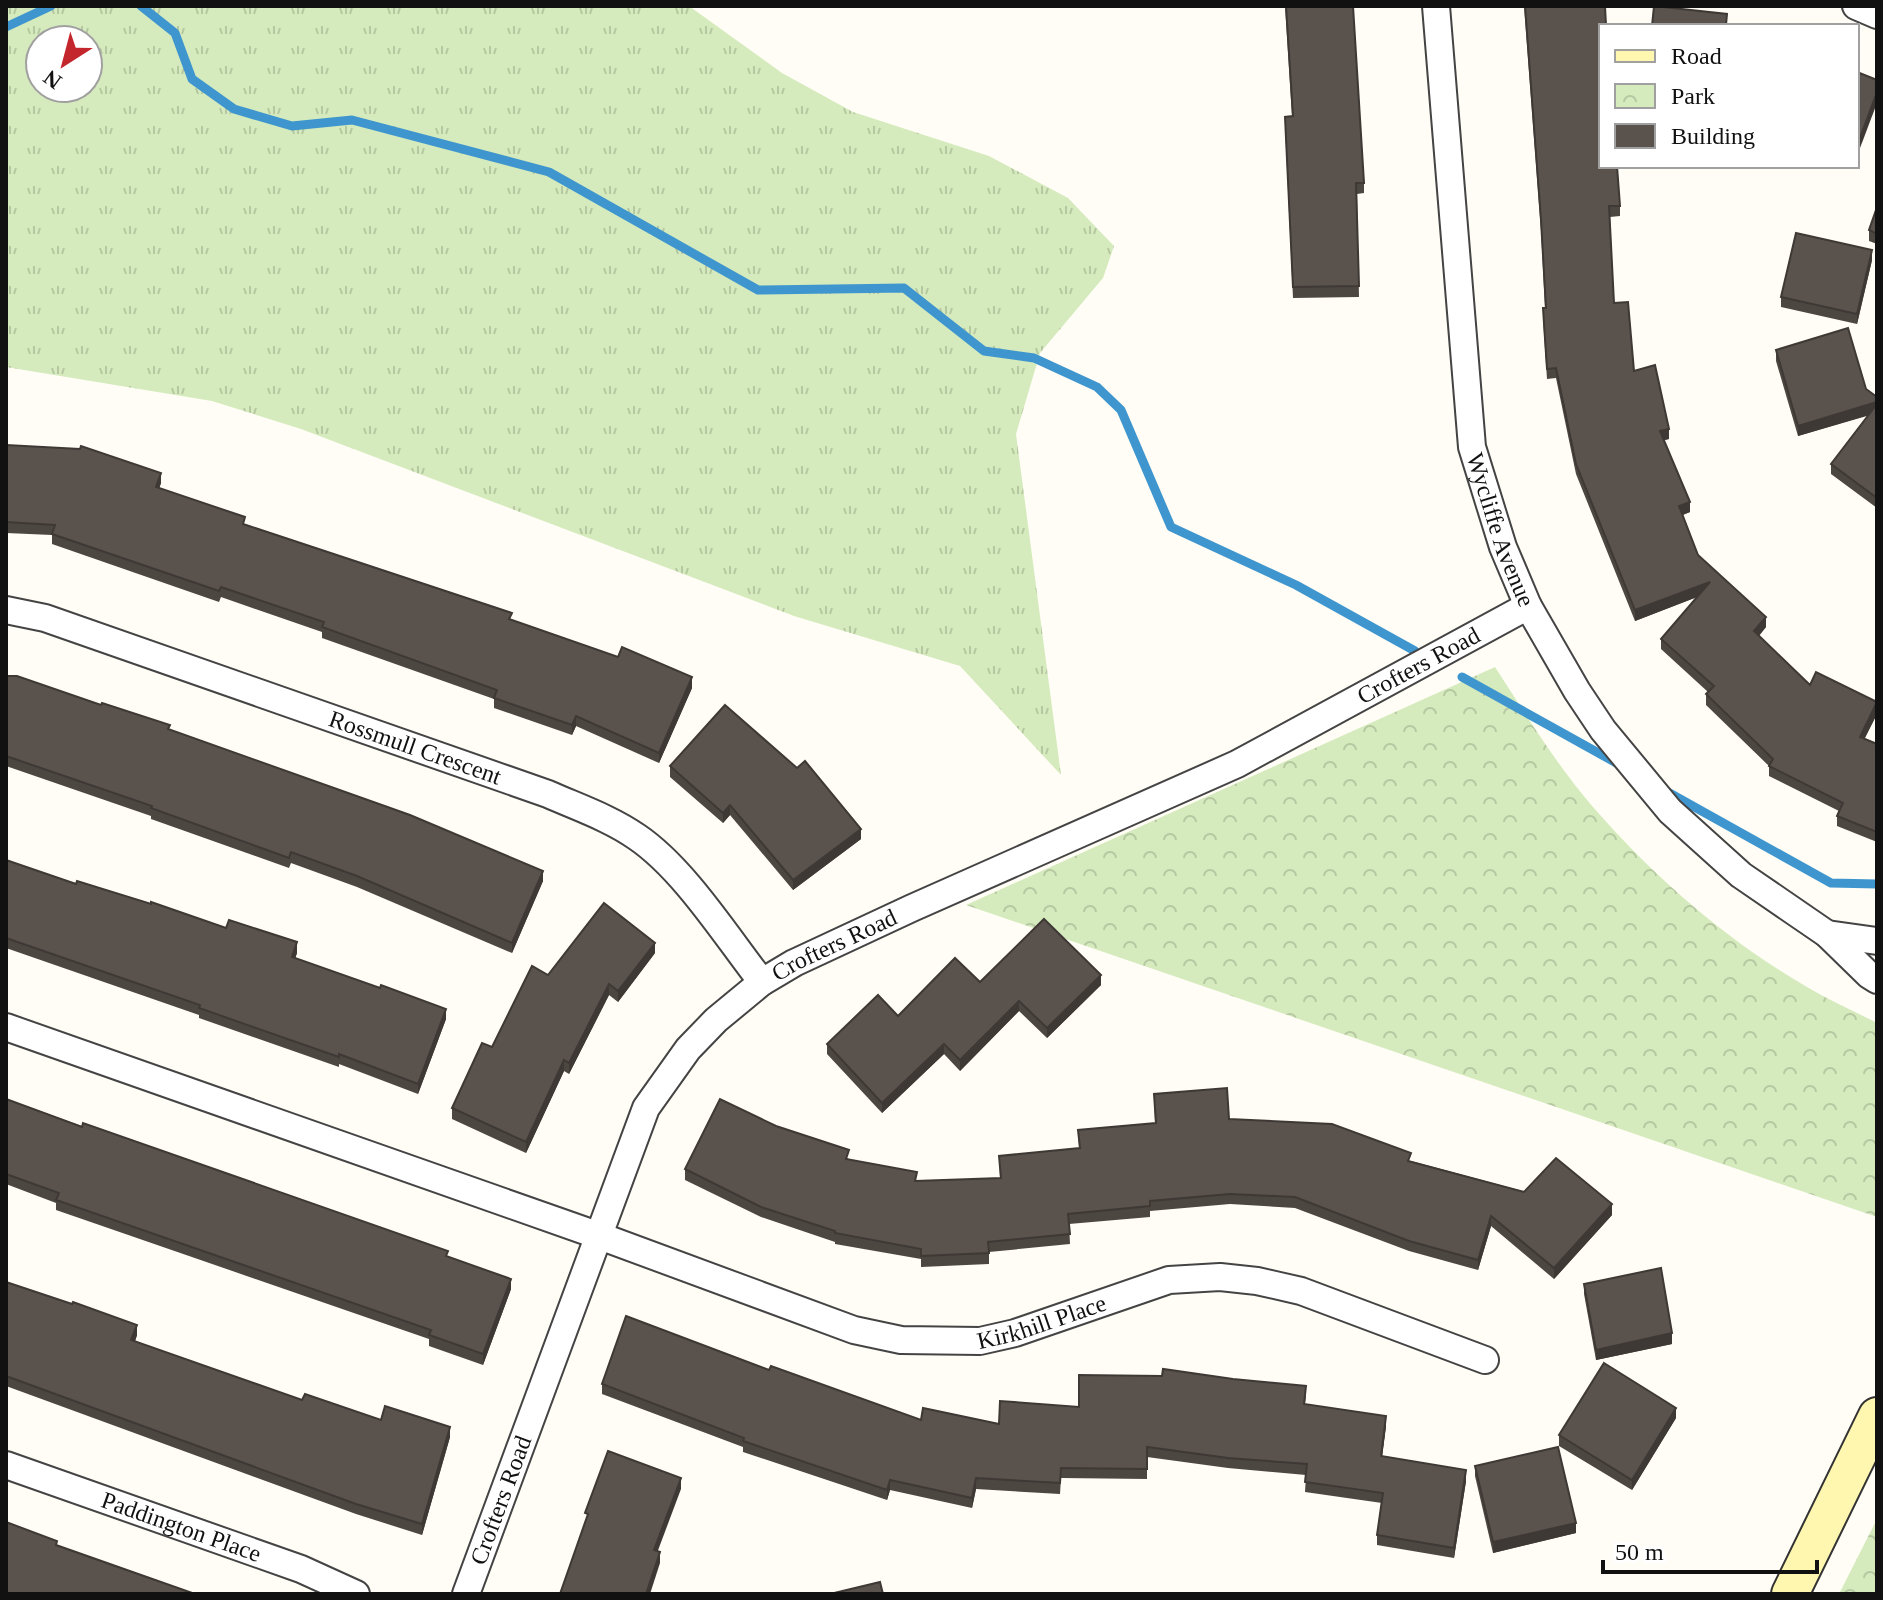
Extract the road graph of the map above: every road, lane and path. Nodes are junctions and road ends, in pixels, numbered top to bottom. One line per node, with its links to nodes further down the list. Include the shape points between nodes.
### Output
1 (1436, 6): 4 (street, Wycliffe Avenue, via 1472,447)
2 (1856, 6): 3 (street)
3 (1877, 15)
4 (1528, 606): 6 (street, Wycliffe Avenue, via 1603,730 1670,811 1741,875); 9 (street, Crofters Road, via 1237,764 912,908)
5 (6, 610): 9 (street, Rossmull Crescent, via 74,628 548,794 607,820 663,859)
6 (1827, 934): 7 (street, Wycliffe Avenue); 8 (street, Wycliffe Avenue)
7 (1877, 941)
8 (1877, 980)
9 (762, 982): 11 (street, Crofters Road, via 688,1049 646,1108)
10 (6, 1027): 11 (street)
11 (597, 1235): 12 (street, Kirkhill Place, via 854,1330 901,1340 980,1341 1169,1280 1220,1277 1301,1291); 16 (street, Crofters Road)
12 (1485, 1360)
13 (1877, 1416): 17 (street)
14 (6, 1465): 15 (street, Paddington Place, via 301,1569)
15 (356, 1594)
16 (466, 1594)
17 (1790, 1594)

